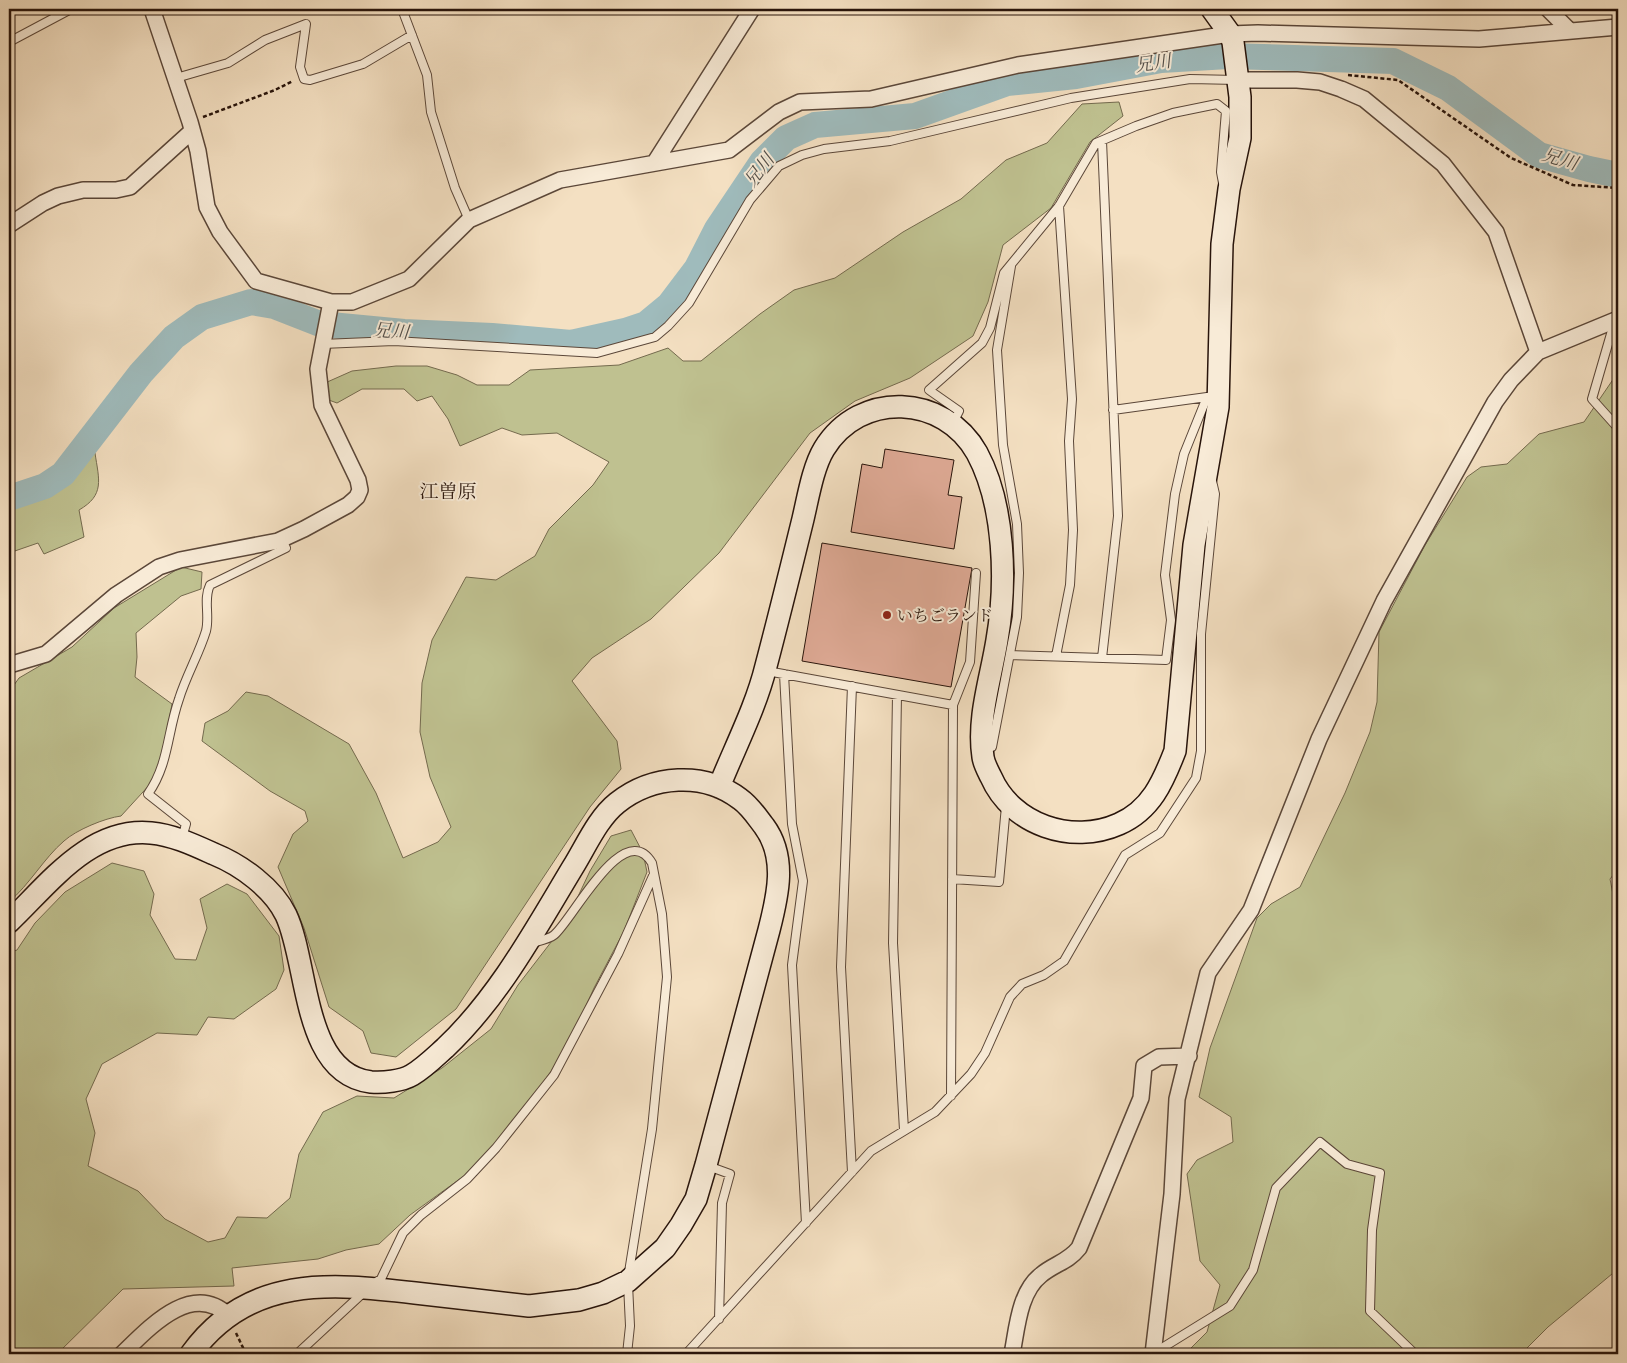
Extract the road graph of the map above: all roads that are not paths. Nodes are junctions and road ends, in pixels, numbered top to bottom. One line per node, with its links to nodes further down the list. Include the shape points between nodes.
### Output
1 (72, 9): 11 (lane)
2 (152, 9): 12 (street)
3 (402, 9): 9 (lane)
4 (752, 9): 16 (street)
5 (1212, 9): 10 (street)
6 (1548, 9): 8 (street)
7 (1618, 27): 8 (street)
8 (1570, 30): 10 (street, via 1479,39 1258,33)
9 (412, 35): 12 (lane, via 363,64 310,80 304,79 300,67 306,24 265,40 228,63); 18 (lane, via 427,75 431,112 455,188)
10 (1232, 38): 13 (street); 16 (street, via 1018,65 871,99 800,102 779,112 729,150)
11 (9, 42)
12 (176, 78): 14 (street)
13 (1239, 80): 20 (street, via 1240,138); 24 (lane, via 1190,79 1070,98 890,141 824,148 802,155 779,166 750,200 689,303 655,337 597,353 394,342); 25 (street, via 1320,82 1364,99 1444,164 1496,232)
14 (191, 126): 19 (street, via 130,187 83,190 58,196); 22 (street, via 207,207 246,270 256,281)
15 (1102, 141): 17 (lane, via 1096,143); 20 (lane, via 1173,114 1217,104 1226,111 1218,243); 27 (lane)
16 (655, 162): 18 (street, via 560,180)
17 (1059, 206): 21 (lane); 35 (lane, via 1072,399 1069,441 1073,530 1070,585)
18 (469, 220): 22 (street, via 409,279)
19 (9, 225)
20 (1222, 244): 26 (street)
21 (1012, 264): 28 (lane, via 1004,273 990,328 982,343 929,390 959,411); 34 (lane, via 997,350 1003,445 1017,524 1020,573)
22 (329, 308): 24 (street)
23 (1616, 320): 25 (street); 29 (lane, via 1592,399)
24 (321, 344): 31 (street, via 318,369 322,405 360,490 348,505)
25 (1538, 352): 50 (street, via 1511,380 1491,410 1384,601 1319,739 1251,910 1208,973)
26 (1212, 396): 27 (lane); 30 (street); 33 (lane, via 1184,454 1175,494 1165,575 1171,620)
27 (1113, 410): 36 (lane, via 1118,516)
28 (953, 423): 38 (street, via 936,413 910,406 886,407 861,415 842,429 824,449 811,486); 42 (street, via 970,442 984,466 997,516 1002,560 1003,604 983,716)
29 (1618, 428)
30 (1208, 467): 33 (street); 51 (lane, via 1215,494 1201,634 1201,751 1196,778 1160,833 1125,855 1064,961 1044,975 1022,984 1010,997 985,1053)
31 (282, 539): 37 (street, via 160,567 116,595 46,654); 45 (lane, via 286,548 210,585 206,593 206,630 179,698 161,772 148,794 186,824)
32 (976, 573): 41 (lane, via 970,662)
33 (1178, 630): 36 (lane, via 1166,660); 44 (street, via 1175,752 1163,783 1144,809 1100,832 1070,833 1045,827 1021,815)
34 (1010, 655): 35 (lane); 42 (lane, via 992,747)
35 (1056, 656): 36 (lane)
36 (1102, 658)
37 (9, 665)
38 (775, 672): 39 (lane); 43 (street); 55 (lane, via 792,824 803,881 792,965)
39 (852, 686): 40 (lane); 54 (lane, via 841,966)
40 (897, 694): 41 (lane); 52 (lane, via 893,943)
41 (953, 705): 47 (lane)
42 (982, 749): 44 (street, via 998,793)
43 (719, 787): 49 (street, via 694,780 656,782 637,789 615,804 594,832); 53 (street, via 741,799 769,833 776,851 778,895)
44 (1006, 801): 47 (lane, via 999,882)
45 (181, 840): 48 (street, via 139,833 107,839 90,847); 49 (street, via 246,871 267,889 286,914 312,1018 326,1053 344,1072 361,1081 380,1083 411,1076 435,1057 466,1028)
46 (653, 876): 49 (lane, via 652,862 640,851 612,861 554,936); 56 (lane, via 662,914 667,976 652,1129); 57 (lane, via 618,954 554,1075 496,1148 466,1179 421,1214 403,1233 381,1279)
47 (952, 879): 51 (lane)
48 (9, 922)
49 (525, 946)
50 (1189, 1056): 65 (street, via 1159,1057 1144,1066 1141,1098 1079,1248 1071,1258 1034,1280 1022,1305); 66 (street, via 1177,1099 1172,1194)
51 (951, 1096): 52 (lane, via 935,1112)
52 (904, 1130): 54 (lane, via 871,1151)
53 (706, 1165): 56 (street, via 696,1200 666,1248); 59 (lane, via 730,1174 722,1203)
54 (852, 1172): 55 (lane)
55 (806, 1223): 59 (lane)
56 (628, 1281): 57 (street, via 580,1300 528,1306); 63 (lane, via 630,1326)
57 (368, 1288): 58 (street, via 314,1286 286,1291 264,1297); 62 (lane)
58 (229, 1316): 60 (street, via 221,1308 208,1303 184,1305 150,1327); 61 (street)
59 (719, 1319): 64 (lane)
60 (122, 1354)
61 (191, 1354)
62 (297, 1354)
63 (627, 1354)
64 (686, 1354)
65 (1012, 1354)
66 (1153, 1354): 67 (lane, via 1230,1306 1253,1270 1276,1188 1320,1142 1347,1164 1380,1173 1372,1230 1370,1311)
67 (1415, 1354)

